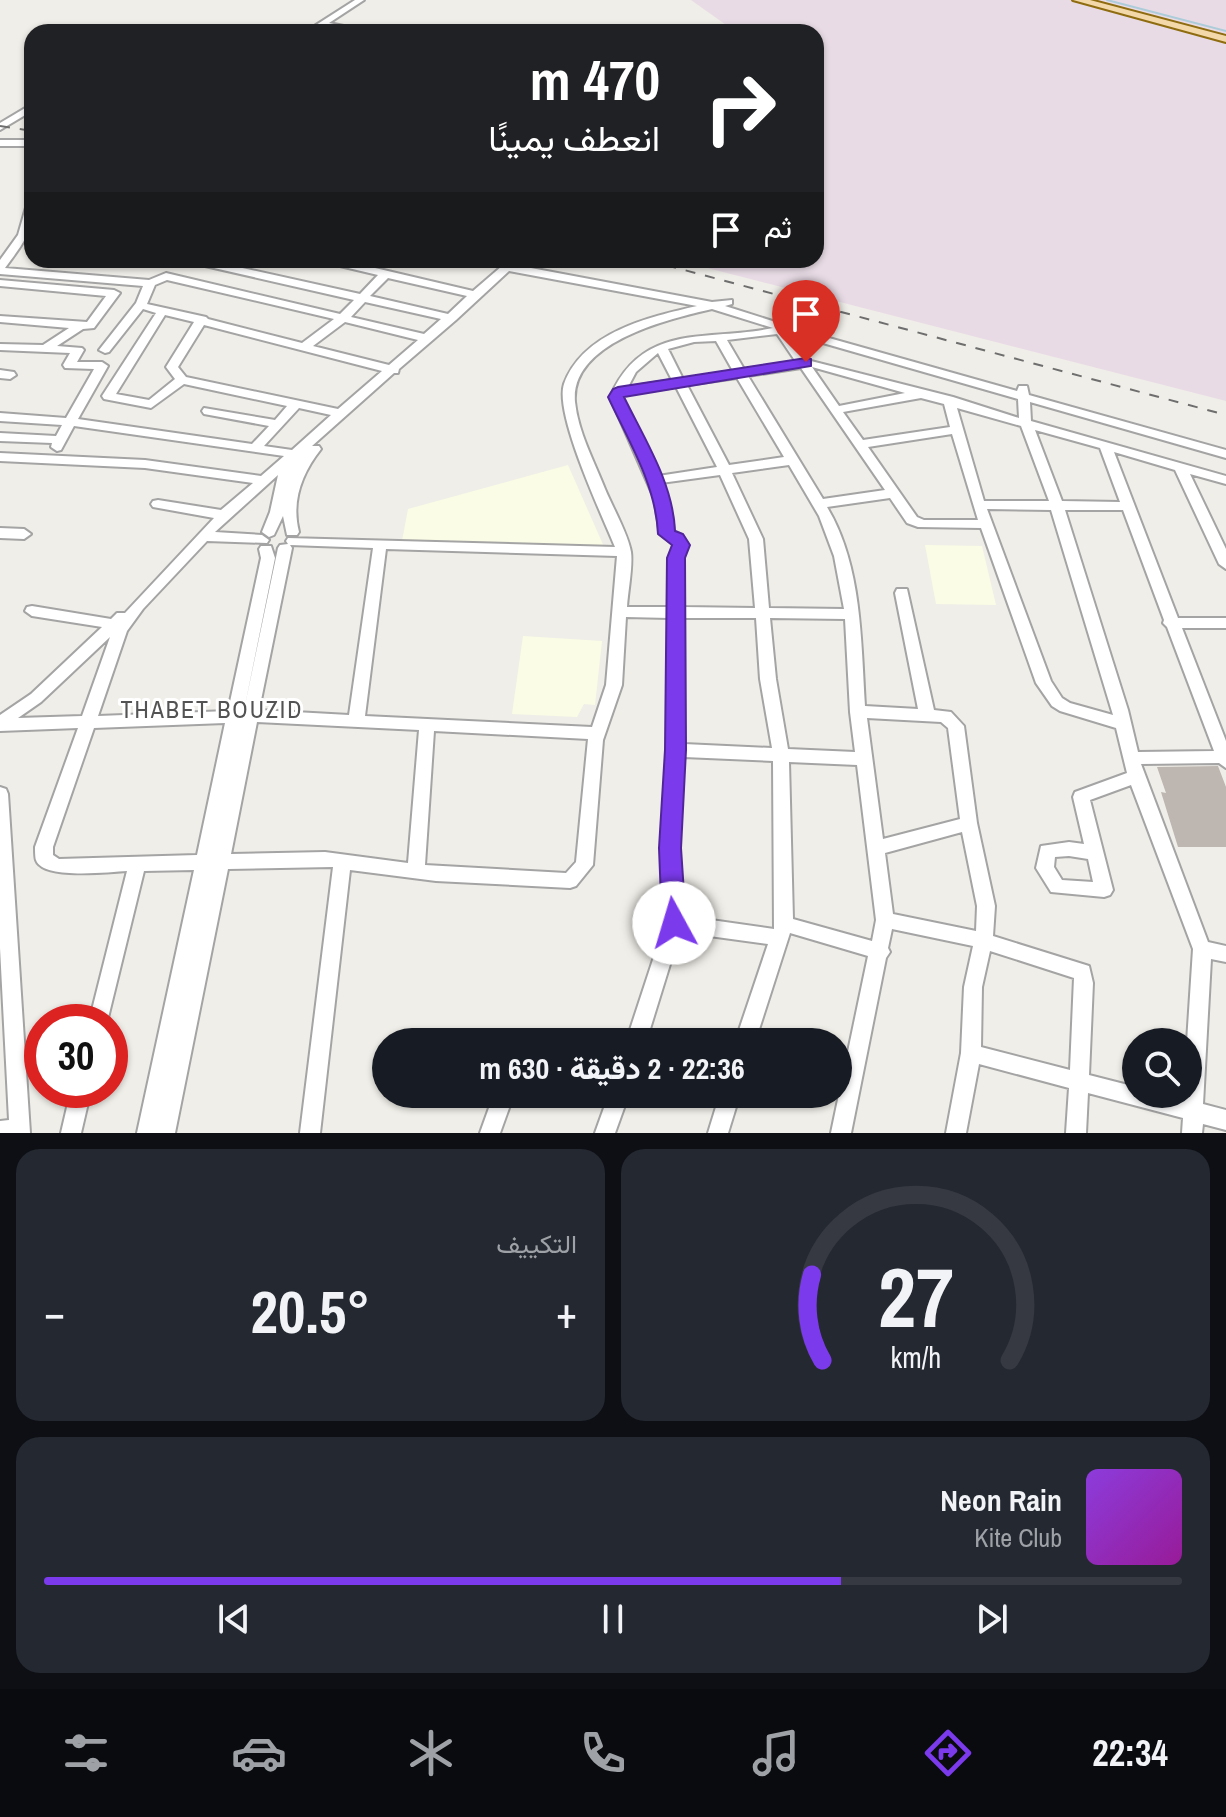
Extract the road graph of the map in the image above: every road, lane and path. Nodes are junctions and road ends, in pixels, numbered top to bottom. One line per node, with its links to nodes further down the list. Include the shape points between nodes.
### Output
1 (360, 0): 4 (street)
2 (1078, 0): 5 (main road)
3 (1089, 0): 5 (main road)
4 (320, 24)
5 (1226, 38)
6 (24, 112): 7 (street)
7 (0, 127)
8 (0, 143): 9 (street)
9 (24, 143)
10 (24, 240): 17 (street)
11 (178, 268): 19 (street)
12 (240, 268): 23 (street)
13 (360, 268): 18 (street)
14 (506, 268): 22 (street)
15 (508, 268): 86 (street, via 304,459 289,513)
16 (526, 268): 25 (street)
17 (0, 269): 21 (street)
18 (385, 274): 22 (street); 23 (street)
19 (166, 276): 21 (street); 27 (street)
20 (0, 283): 31 (street, via 114,293 90,326)
21 (150, 283): 24 (street)
22 (475, 295): 28 (street)
23 (366, 297): 27 (street); 28 (street)
24 (141, 304): 26 (street); 39 (street)
25 (721, 304): 32 (street); 88 (street, via 660,318 618,335 588,356 570,385 573,425)
26 (161, 313): 30 (street); 43 (street, via 108,395 151,404)
27 (343, 318): 34 (street); 35 (street)
28 (452, 318): 34 (street)
29 (0, 319): 31 (street)
30 (202, 319): 35 (street); 43 (street, via 172,367)
31 (81, 325): 38 (street)
32 (788, 328): 33 (street); 40 (street); 47 (street)
33 (719, 337): 37 (street); 42 (street)
34 (426, 338): 41 (street)
35 (305, 346): 41 (street)
36 (0, 347): 38 (street)
37 (661, 347): 44 (street); 45 (street, via 636,361)
38 (45, 349): 55 (street, via 78,350 69,365 102,366)
39 (105, 350)
40 (806, 362): 42 (street); 46 (street); 50 (street)
41 (394, 370): 52 (street)
42 (739, 372): 44 (street); 68 (street)
43 (182, 380): 49 (street)
44 (680, 383): 45 (street); 70 (street)
45 (618, 392): 72 (street, via 623,417)
46 (926, 393): 48 (street); 50 (street)
47 (1023, 393): 54 (street); 61 (street); 65 (street)
48 (949, 400): 54 (street); 57 (street)
49 (296, 404): 52 (street); 56 (street)
50 (835, 410): 60 (street)
51 (208, 411): 56 (street)
52 (343, 414): 64 (street)
53 (0, 417): 55 (street)
54 (1025, 421): 62 (street); 78 (street)
55 (70, 422): 59 (street); 63 (street)
56 (278, 424): 63 (street)
57 (955, 430): 60 (street); 77 (street)
58 (0, 437): 59 (street)
59 (60, 440): 67 (street)
60 (859, 445): 74 (street)
61 (1226, 445)
62 (1105, 446): 69 (street); 79 (street)
63 (256, 447): 64 (street)
64 (295, 454): 71 (street); 85 (street, via 286,468)
65 (1226, 454)
66 (0, 457): 67 (street)
67 (51, 460): 71 (street, via 145,464)
68 (793, 460): 70 (street); 76 (street)
69 (1180, 466): 73 (street); 89 (street)
70 (723, 467): 72 (street); 95 (street, via 756,539)
71 (261, 480): 80 (street)
72 (656, 480): 93 (street, via 666,509 667,534 681,545 676,558)
73 (1226, 480)
74 (895, 493): 76 (street); 81 (street, via 915,522)
75 (158, 504): 80 (street)
76 (819, 504): 94 (street, via 841,556)
77 (979, 505): 78 (street); 81 (street)
78 (1057, 506): 79 (street); 107 (street)
79 (1128, 506): 96 (street)
80 (224, 515): 84 (street)
81 (986, 524): 107 (street, via 1048,691 1065,707)
82 (0, 533): 83 (street)
83 (24, 534)
84 (204, 536): 85 (street); 98 (street)
85 (266, 540): 86 (street); 86 (street, via 282,529); 101 (street, via 268,558)
86 (290, 541): 87 (street); 102 (street)
87 (380, 544): 88 (street); 103 (street)
88 (624, 552): 92 (street)
89 (1226, 564)
90 (902, 593): 100 (street)
91 (32, 611): 98 (street)
92 (619, 612): 93 (street); 108 (street, via 614,685)
93 (677, 614): 95 (street); 109 (street)
94 (852, 614): 95 (street); 99 (street)
95 (765, 615): 110 (street, via 768,679)
96 (1170, 623): 97 (street); 113 (street)
97 (1226, 623)
98 (118, 625): 104 (street); 105 (street)
99 (858, 712): 100 (street); 112 (street)
100 (927, 715): 116 (street, via 945,716 956,726)
101 (233, 716): 102 (street); 104 (street); 121 (street)
102 (252, 716): 103 (street); 120 (street)
103 (356, 721): 106 (street)
104 (87, 722): 105 (street); 122 (street, via 43,855 57,866)
105 (0, 724)
106 (427, 724): 108 (street); 123 (street)
107 (1124, 724): 111 (street)
108 (596, 733): 123 (street, via 584,865 574,878 558,883)
109 (676, 750): 110 (street); 126 (street, via 670,848)
110 (781, 753): 112 (street); 127 (street)
111 (1132, 758): 113 (street); 114 (street)
112 (865, 759): 117 (street)
113 (1226, 759)
114 (1136, 776): 118 (street, via 1081,797); 129 (street)
115 (0, 794): 124 (street)
116 (969, 823): 117 (street); 128 (street, via 986,906)
117 (876, 848): 125 (street)
118 (1094, 853)
119 (342, 860): 120 (street); 123 (street); 147 (street)
120 (222, 861): 121 (street); 146 (street)
121 (202, 862): 122 (street); 145 (street)
122 (137, 864): 132 (street)
123 (416, 871)
124 (2, 886): 143 (street)
125 (885, 920): 128 (street); 130 (street)
126 (674, 923): 127 (street); 133 (street)
127 (780, 930): 130 (street); 134 (street)
128 (980, 940): 135 (street); 136 (street, via 1082,972)
129 (1202, 949): 131 (street); 141 (street)
130 (881, 952): 151 (street)
131 (1226, 954)
132 (102, 1004)
133 (640, 1028)
134 (749, 1028)
135 (971, 1053): 136 (street); 152 (street)
136 (1080, 1084): 141 (street); 153 (street)
137 (77, 1108): 144 (street)
138 (499, 1108): 148 (street)
139 (614, 1108): 149 (street)
140 (726, 1108): 150 (street)
141 (1192, 1111): 142 (street); 154 (street)
142 (1226, 1120)
143 (13, 1131)
144 (71, 1133)
145 (147, 1133)
146 (165, 1133)
147 (310, 1133)
148 (490, 1133)
149 (605, 1133)
150 (718, 1133)
151 (841, 1133)
152 (956, 1133)
153 (1076, 1133)
154 (1192, 1133)

